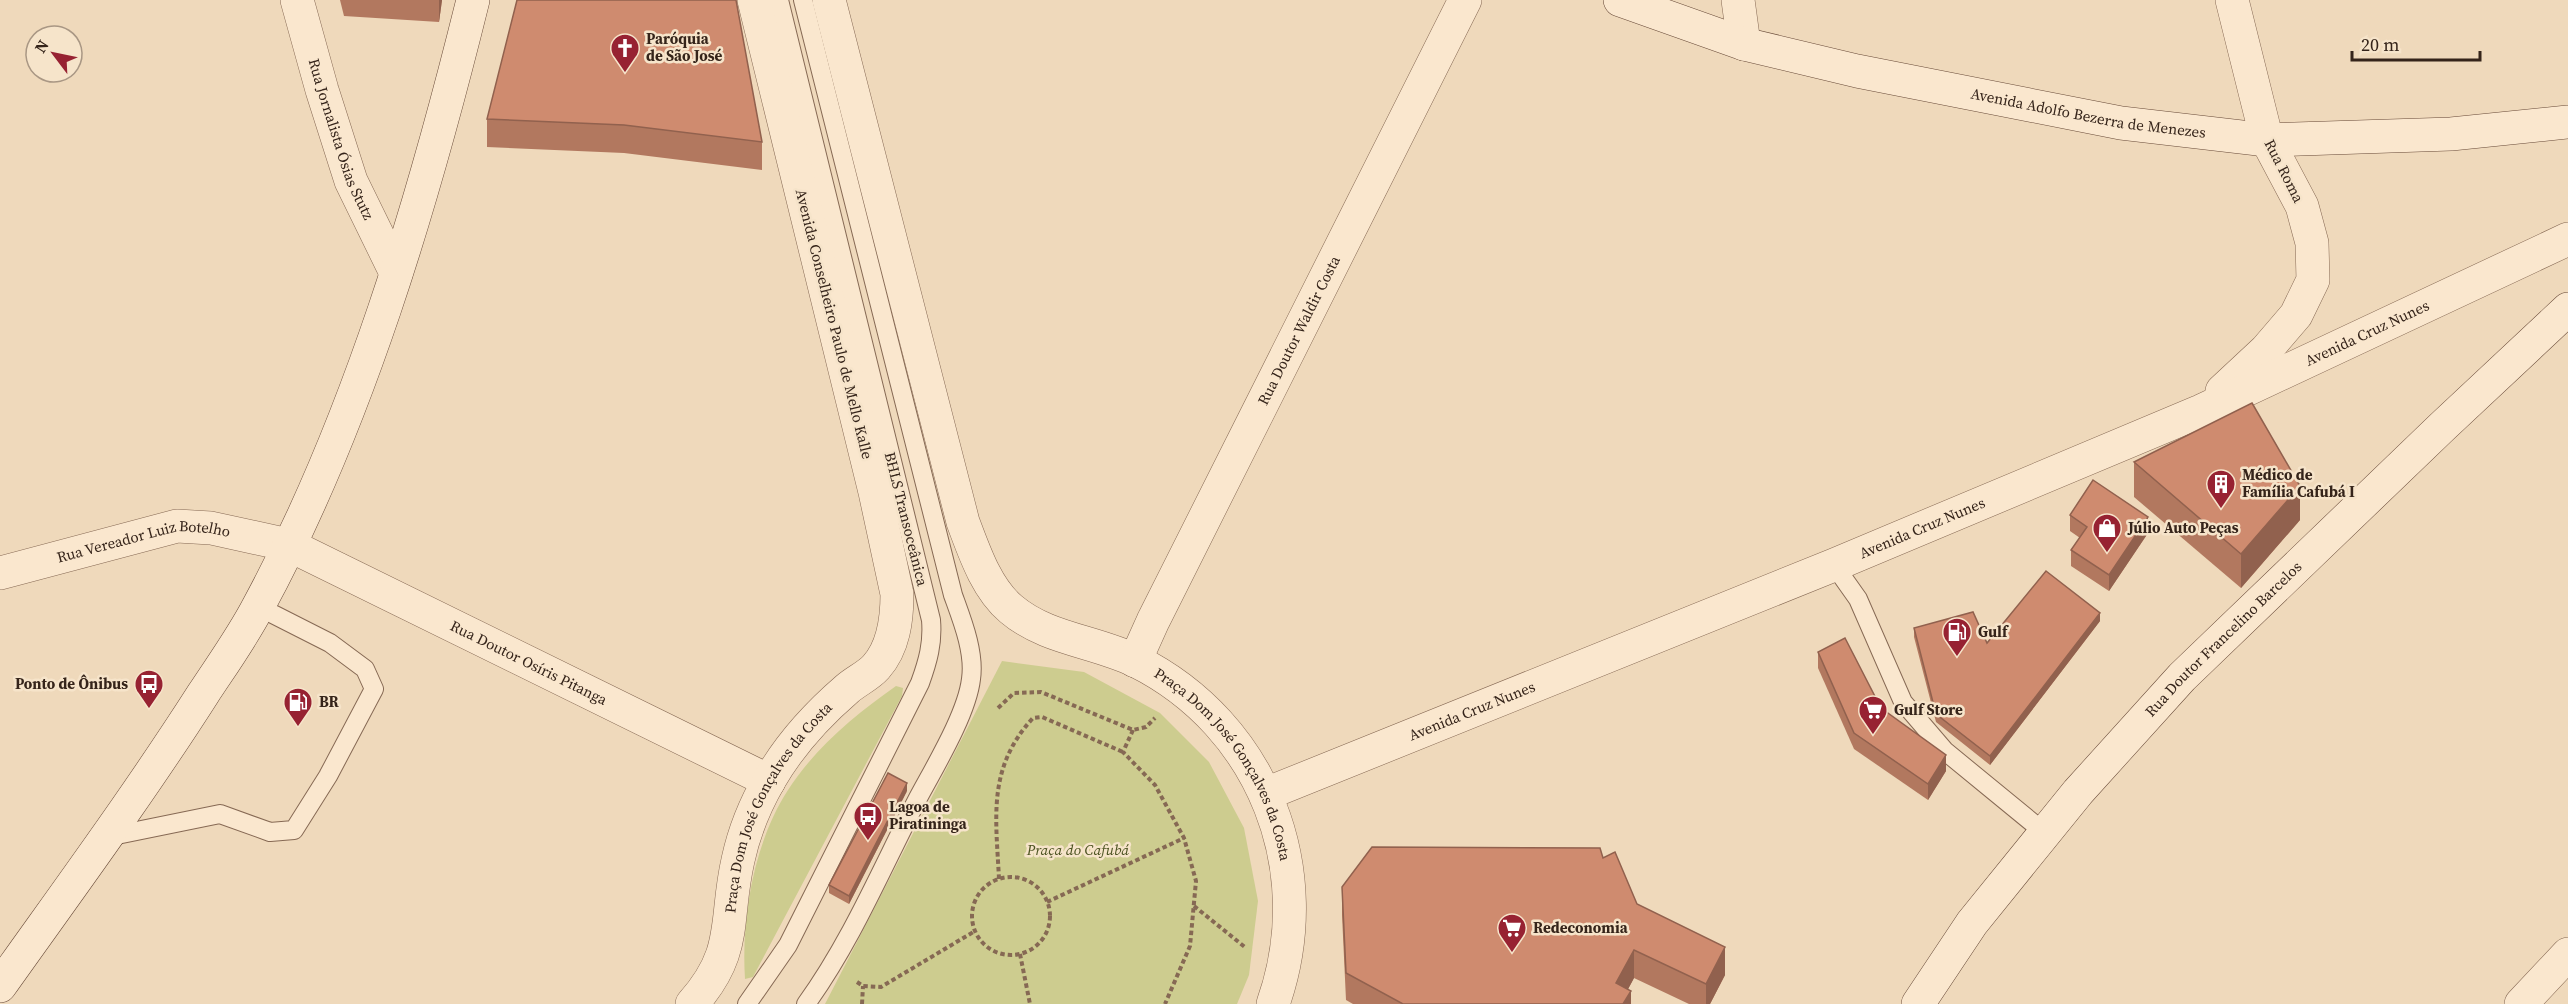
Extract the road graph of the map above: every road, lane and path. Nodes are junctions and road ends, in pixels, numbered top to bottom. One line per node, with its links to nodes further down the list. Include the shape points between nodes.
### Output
1 (297, 0): 15 (street, Rua Jornalista Ósias Stutz, via 351,181)
2 (473, 0): 15 (street)
3 (754, 0): 22 (street, Avenida Conselheiro Paulo de Mello Kalle, via 897,594 894,630)
4 (779, 0): 44 (lane, BHLS Transoceânica, via 931,620 932,638 920,683 793,934)
5 (802, 0): 45 (lane, BHLS Transoceânica, via 962,621 971,680 942,752 830,968)
6 (829, 0): 23 (street, Praça Dom José Gonçalves da Costa, via 963,522 974,551 997,594 1023,617 1037,626)
7 (1465, 0): 23 (street, Rua Doutor Waldir Costa)
8 (1620, 0): 11 (street, Avenida Adolfo Bezerra de Menezes)
9 (1738, 0): 11 (street)
10 (2232, 0): 13 (street, Rua Roma)
11 (1744, 44): 13 (street, Avenida Adolfo Bezerra de Menezes, via 2121,123)
12 (2568, 122): 13 (street, Avenida Adolfo Bezerra de Menezes, via 2451,134)
13 (2267, 140): 17 (street, Rua Roma, via 2302,206 2312,243 2313,280 2296,315 2266,350)
14 (2568, 239): 17 (street, Avenida Cruz Nunes)
15 (396, 273): 18 (street, via 343,423)
16 (2568, 309): 30 (street, Rua Doutor Francelino Barcelos, via 2182,677)
17 (2201, 411): 19 (street, Avenida Cruz Nunes)
18 (289, 545): 20 (street, Rua Vereador Luiz Botelho, via 211,528 177,526); 21 (street); 28 (street, Rua Doutor Osíris Pitanga)
19 (1834, 565): 29 (street, Avenida Cruz Nunes); 30 (lane, via 1858,599 1904,702 1945,751)
20 (0, 573)
21 (259, 606): 31 (street); 31 (lane, via 330,643 365,669 374,688 328,776 294,830 270,832 220,814)
22 (887, 649): 28 (street, Praça Dom José Gonçalves da Costa, via 876,668 847,689 801,736)
23 (1135, 661): 29 (street, Praça Dom José Gonçalves da Costa, via 1175,684 1209,713 1239,748)
24 (1160, 713): 26 (path, via 1146,727)
25 (994, 716): 26 (path, via 1014,693 1041,692)
26 (1133, 730): 27 (path)
27 (1123, 752): 32 (path, via 1155,785); 33 (path, via 1042,717 1033,718 997,783)
28 (769, 781): 43 (street, Praça Dom José Gonçalves da Costa, via 738,859 722,961)
29 (1266, 794): 39 (street, Praça Dom José Gonçalves da Costa, via 1283,844 1290,889)
30 (2045, 833): 50 (street, Rua Doutor Francelino Barcelos, via 1972,923)
31 (107, 837): 41 (street)
32 (1184, 838): 34 (path); 35 (path, via 1196,881)
33 (999, 879): 34 (path, via 1024,879 1036,886); 36 (path, via 976,900 972,919)
34 (1047, 902): 37 (path, via 1046,933 1038,944)
35 (1194, 906): 39 (path, via 1252,952); 48 (path, via 1190,946)
36 (975, 931): 37 (path, via 991,950); 42 (path, via 881,987)
37 (1020, 954): 47 (path)
38 (2568, 954): 51 (street)
39 (1287, 955): 49 (street, Praça Dom José Gonçalves da Costa)
40 (861, 975): 42 (path, via 851,979)
41 (0, 986)
42 (863, 986): 46 (path)
43 (699, 996)
44 (747, 1004)
45 (806, 1004)
46 (862, 1004)
47 (1030, 1004)
48 (1165, 1004)
49 (1273, 1004)
50 (1918, 1004)
51 (2521, 1004)

